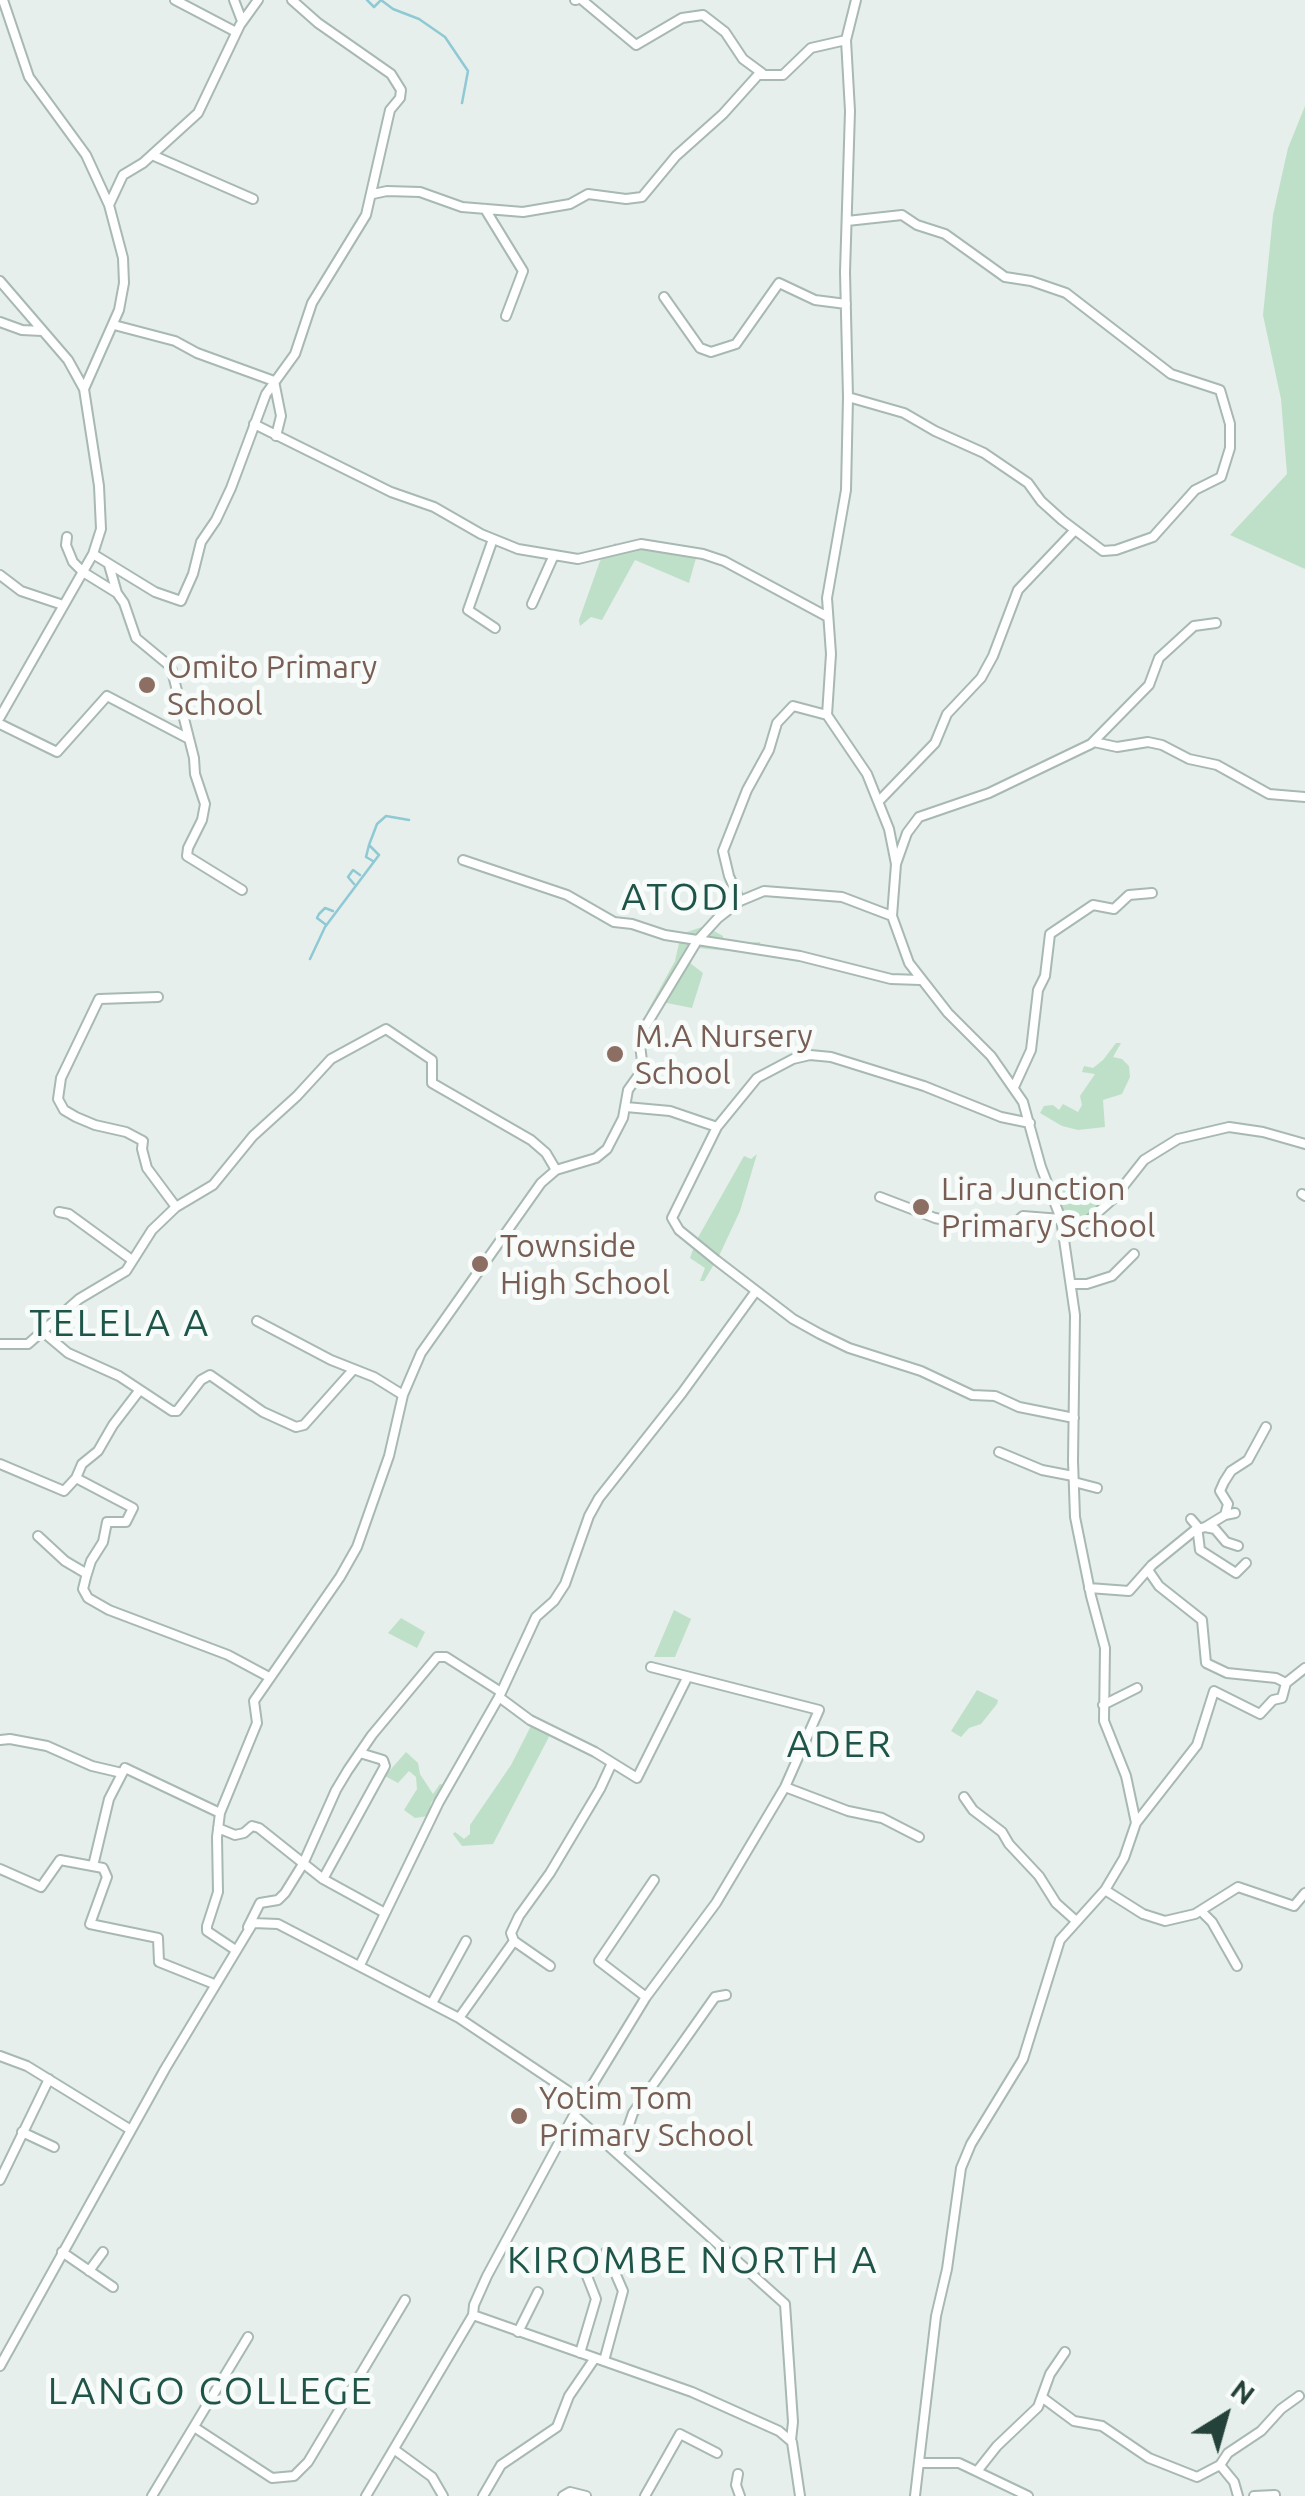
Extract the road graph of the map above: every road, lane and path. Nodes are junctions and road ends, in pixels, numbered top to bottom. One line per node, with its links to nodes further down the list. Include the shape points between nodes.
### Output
1 (175, 0): 9 (street)
2 (234, 0): 8 (street)
3 (258, 0): 8 (street)
4 (292, 0): 13 (street, via 398,83 402,94 390,110)
5 (578, 0): 11 (street, via 636,45 682,18 703,15)
6 (856, 0): 10 (street)
7 (5, 2): 15 (street, via 29,78 76,138)
8 (242, 22): 9 (street)
9 (236, 32): 12 (street, via 198,113)
10 (846, 40): 11 (street, via 811,48 783,75); 17 (street)
11 (763, 73): 16 (street, via 642,197 588,194 540,211)
12 (152, 155): 14 (street); 15 (street, via 123,176)
13 (373, 194): 16 (street, via 420,192); 25 (street, via 361,227 312,303 296,354)
14 (253, 200)
15 (109, 205): 23 (street, via 125,272)
16 (486, 209): 21 (street, via 523,271)
17 (847, 220): 20 (street); 30 (street, via 898,214 939,231 1004,277 1066,293 1170,374 1220,390 1231,435 1221,477 1196,490 1153,537 1103,551)
18 (0, 281): 24 (street)
19 (664, 297): 20 (street, via 700,348 711,352 736,344 778,283 815,300)
20 (846, 304): 27 (street)
21 (506, 316)
22 (0, 322): 24 (street)
23 (114, 325): 25 (street); 26 (street)
24 (42, 331): 26 (street)
25 (274, 381): 28 (street); 29 (street, via 280,407)
26 (84, 389): 33 (street, via 101,516)
27 (848, 397): 30 (street, via 895,409 984,452 1028,483); 41 (street, via 846,497)
28 (254, 424): 29 (street); 35 (street, via 181,600)
29 (276, 436): 32 (street)
30 (1075, 530): 49 (street, via 1018,590 994,656 946,714 936,743)
31 (68, 537): 36 (street, via 69,556)
32 (493, 539): 34 (street); 43 (street, via 468,610)
33 (92, 554): 35 (street); 36 (street)
34 (554, 555): 39 (street); 41 (street, via 578,560 641,544 703,554)
35 (109, 565): 38 (street)
36 (83, 572): 38 (street); 40 (street)
37 (0, 575): 40 (street, via 21,591)
38 (116, 593): 46 (street, via 136,638 172,670)
39 (532, 604)
40 (63, 605): 45 (street)
41 (826, 616): 44 (street)
42 (1216, 623): 47 (street, via 1194,626 1160,658 1149,685)
43 (495, 628)
44 (827, 715): 49 (street); 54 (street, via 793,706 777,723 723,851)
45 (0, 720): 46 (street, via 58,752 107,696)
46 (189, 739): 52 (street, via 205,804 187,856)
47 (1094, 742): 48 (street, via 1162,745 1268,794); 51 (street, via 959,806 922,814)
48 (1305, 797)
49 (879, 802): 51 (street)
50 (463, 860): 56 (street, via 567,896 614,922)
51 (896, 864): 55 (street)
52 (242, 890)
53 (1152, 893): 59 (street, via 1130,895 1113,910 1093,905 1050,934 1031,1050)
54 (740, 901): 55 (street, via 764,891 821,893); 56 (street)
55 (892, 916): 57 (street)
56 (697, 941): 57 (street); 60 (street, via 639,1037 643,1069)
57 (920, 980): 59 (street)
58 (158, 997): 66 (street, via 99,999 61,1078 58,1099 76,1117 143,1141 148,1168)
59 (1014, 1087): 61 (street)
60 (626, 1107): 62 (street, via 670,1111); 64 (street, via 602,1154)
61 (1030, 1123): 62 (street, via 831,1056 810,1055 756,1078); 68 (street)
62 (718, 1127): 73 (street, via 672,1221)
63 (1305, 1144): 69 (street, via 1229,1127 1178,1138 1144,1160 1114,1198)
64 (556, 1170): 66 (street, via 531,1140 432,1083 432,1060 386,1029 337,1054 213,1185); 79 (street, via 527,1200 424,1348)
65 (880, 1197): 68 (street, via 935,1218 1005,1232 1023,1216)
66 (176, 1207): 71 (street)
67 (59, 1212): 71 (street)
68 (1060, 1220): 69 (street)
69 (1065, 1236): 72 (street)
70 (1134, 1254): 72 (street, via 1112,1276)
71 (132, 1260): 75 (street)
72 (1072, 1284): 80 (street)
73 (756, 1291): 80 (street, via 849,1348 972,1395); 102 (street, via 600,1498 564,1584 536,1617)
74 (257, 1322): 77 (street)
75 (43, 1332): 76 (street, via 24,1345); 78 (street)
76 (0, 1344)
77 (353, 1370): 78 (street, via 298,1428 210,1375 175,1411); 79 (street)
78 (138, 1391): 84 (street)
79 (403, 1395): 98 (street, via 357,1547)
80 (1074, 1418): 85 (street)
81 (1266, 1427): 88 (street, via 1248,1460 1223,1484)
82 (999, 1452): 85 (street)
83 (0, 1464): 84 (street, via 60,1492)
84 (76, 1478): 94 (street, via 134,1508 126,1522 107,1522)
85 (1074, 1479): 86 (street); 95 (street)
86 (1097, 1488)
87 (1236, 1512): 88 (street)
88 (1225, 1514): 89 (street)
89 (1197, 1525): 91 (street); 92 (street, via 1200,1550 1236,1573); 93 (street)
90 (38, 1536): 94 (street)
91 (1238, 1546)
92 (1246, 1563)
93 (1148, 1570): 95 (street, via 1130,1592); 100 (street, via 1202,1620 1206,1663)
94 (87, 1574): 98 (street, via 88,1598 109,1610)
95 (1089, 1588): 103 (street, via 1106,1648)
96 (651, 1667): 99 (street)
97 (1305, 1668): 100 (street)
98 (269, 1677): 110 (street, via 254,1700 257,1723)
99 (686, 1678): 106 (street, via 638,1778); 108 (street, via 818,1710)
100 (1286, 1684): 111 (street, via 1282,1698 1260,1714 1214,1691 1197,1745)
101 (1137, 1688): 103 (street)
102 (500, 1694): 105 (street, via 437,1657); 106 (street, via 530,1720); 122 (street)
103 (1103, 1705): 111 (street)
104 (0, 1740): 107 (street, via 47,1746)
105 (360, 1752): 114 (street); 117 (street, via 386,1764)
106 (612, 1763): 126 (street, via 519,1916)
107 (122, 1773): 110 (street, via 125,1768); 115 (street)
108 (785, 1787): 113 (street); 133 (street, via 716,1903)
109 (964, 1797): 123 (street)
110 (220, 1813): 112 (street)
111 (1136, 1823): 119 (street)
112 (218, 1828): 114 (street, via 235,1834 254,1826); 127 (street, via 218,1892 207,1931)
113 (919, 1837)
114 (303, 1864): 117 (street); 124 (street, via 281,1898 260,1903)
115 (93, 1866): 116 (street, via 60,1860 40,1888); 131 (street, via 108,1874 90,1924 158,1938 160,1962)
116 (0, 1869)
117 (323, 1880): 122 (street)
118 (654, 1880): 133 (street, via 598,1962)
119 (1105, 1890): 121 (street, via 1156,1920); 123 (street)
120 (1305, 1892): 121 (street, via 1294,1906 1238,1887)
121 (1200, 1911): 130 (street)
122 (385, 1913): 128 (street)
123 (1075, 1920): 166 (street, via 1054,1953 1023,2059 961,2168)
124 (248, 1927): 127 (street); 128 (street, via 278,1924)
125 (466, 1941): 134 (street)
126 (514, 1941): 129 (street); 135 (street)
127 (234, 1950): 131 (street)
128 (360, 1965): 134 (street)
129 (550, 1966)
130 (1237, 1966)
131 (214, 1984): 140 (street)
132 (726, 1996): 143 (street, via 714,1998 632,2113)
133 (646, 1997): 138 (street)
134 (432, 2004): 135 (street)
135 (459, 2018): 138 (street)
136 (0, 2056): 137 (street)
137 (49, 2080): 140 (street); 141 (street)
138 (583, 2102): 139 (street)
139 (574, 2115): 143 (street); 153 (street, via 487,2276)
140 (131, 2130): 145 (street)
141 (22, 2132): 142 (street); 144 (street)
142 (54, 2147)
143 (619, 2154): 163 (street, via 784,2304)
144 (0, 2180)
145 (62, 2252): 148 (street); 159 (street)
146 (103, 2252): 148 (street)
147 (606, 2252): 158 (street, via 624,2291)
148 (89, 2271): 150 (street)
149 (587, 2276): 157 (street, via 596,2299)
150 (113, 2287)
151 (538, 2292): 154 (street)
152 (404, 2300): 162 (street, via 294,2476 272,2478)
153 (474, 2315): 154 (street); 164 (street)
154 (518, 2332): 157 (street)
155 (248, 2337): 162 (street)
156 (1065, 2352): 161 (street)
157 (580, 2353): 158 (street)
158 (600, 2360): 163 (street, via 709,2399); 173 (street, via 569,2396 556,2427 501,2465)
159 (0, 2366)
160 (1299, 2396): 167 (street)
161 (1043, 2398): 167 (street, via 1074,2420 1102,2426 1191,2476); 168 (street)
162 (194, 2428): 170 (street)
163 (791, 2440): 178 (street)
164 (395, 2450): 171 (street); 172 (street, via 432,2478)
165 (717, 2453): 176 (street, via 680,2434)
166 (921, 2464): 168 (street, via 952,2461); 179 (street)
167 (1220, 2465): 181 (street)
168 (978, 2470): 180 (street)
169 (738, 2474): 177 (street)
170 (152, 2496)
171 (366, 2496)
172 (443, 2496)
173 (483, 2496)
174 (563, 2496): 175 (street)
175 (586, 2496)
176 (645, 2496)
177 (740, 2496)
178 (800, 2496)
179 (915, 2496)
180 (1028, 2496)
181 (1238, 2496)
182 (1254, 2496): 183 (street)
183 (1275, 2496)

